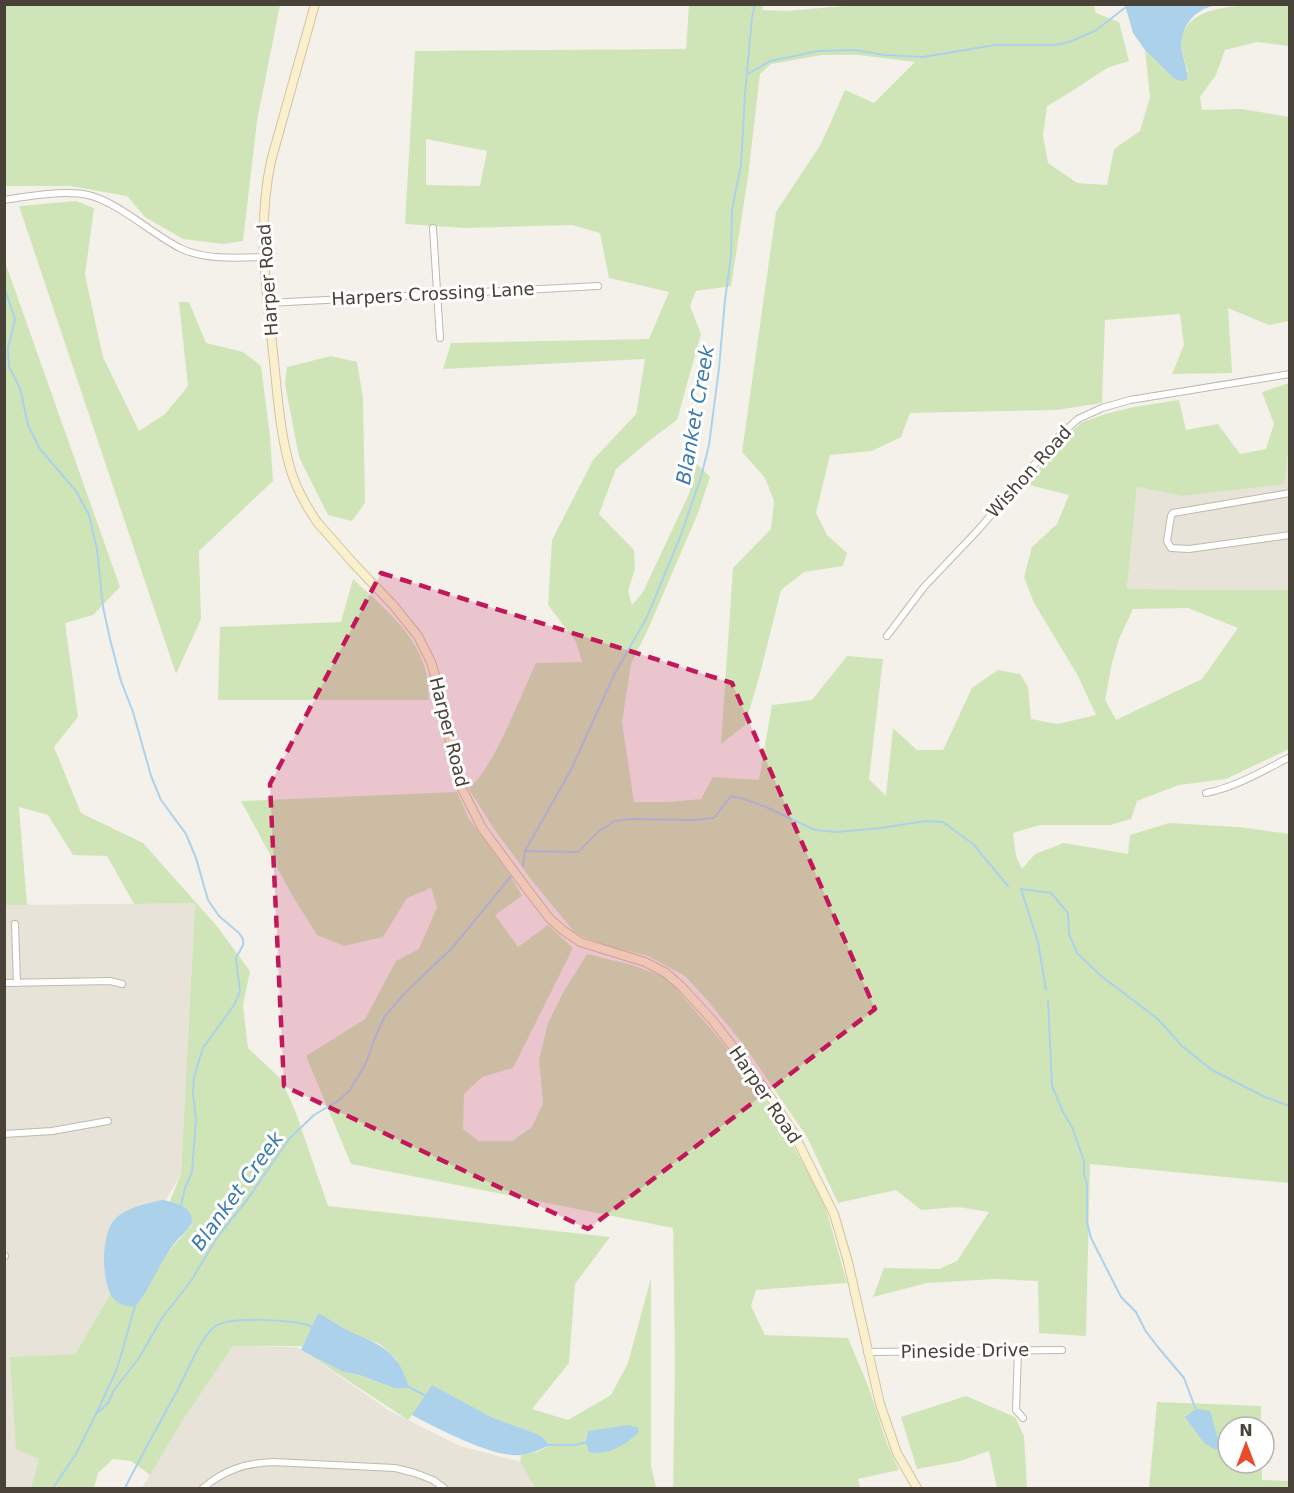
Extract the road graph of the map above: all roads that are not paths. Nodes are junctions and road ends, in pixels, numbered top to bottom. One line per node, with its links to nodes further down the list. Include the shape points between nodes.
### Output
1 (315, 4): 4 (street, Harper Road, via 266,183)
2 (4, 200): 4 (street, via 88,195 182,249 239,258)
3 (433, 228): 6 (street)
4 (263, 257): 7 (street, Harper Road)
5 (598, 286): 6 (street, Harpers Crossing Lane)
6 (438, 295): 7 (street, Harpers Crossing Lane); 8 (street)
7 (268, 303): 23 (street, Harper Road, via 280,411 292,475 317,522 408,622 424,647 444,707 458,782 482,828 550,919 580,942 645,962 666,973 699,1005 771,1098 793,1132 834,1214)
8 (440, 338)
9 (1290, 374): 12 (street, Wishon Road, via 1130,400 1078,419 924,587)
10 (1290, 493): 11 (street, via 1173,513 1167,541 1172,548 1190,549)
11 (1290, 535)
12 (886, 636)
13 (1290, 757): 14 (street, via 1249,778)
14 (1206, 793)
15 (15, 924): 17 (street)
16 (4, 983): 17 (street)
17 (17, 983): 18 (street)
18 (122, 984)
19 (108, 1121): 20 (street)
20 (4, 1134)
21 (1062, 1350): 22 (street, Pineside Drive)
22 (1018, 1351): 23 (street, Pineside Drive); 24 (street, via 1016,1410)
23 (867, 1352): 27 (street, Harper Road, via 886,1424)
24 (1023, 1418)
25 (203, 1488): 26 (street, via 242,1465 273,1462 395,1468 424,1476)
26 (444, 1488)
27 (917, 1488)

